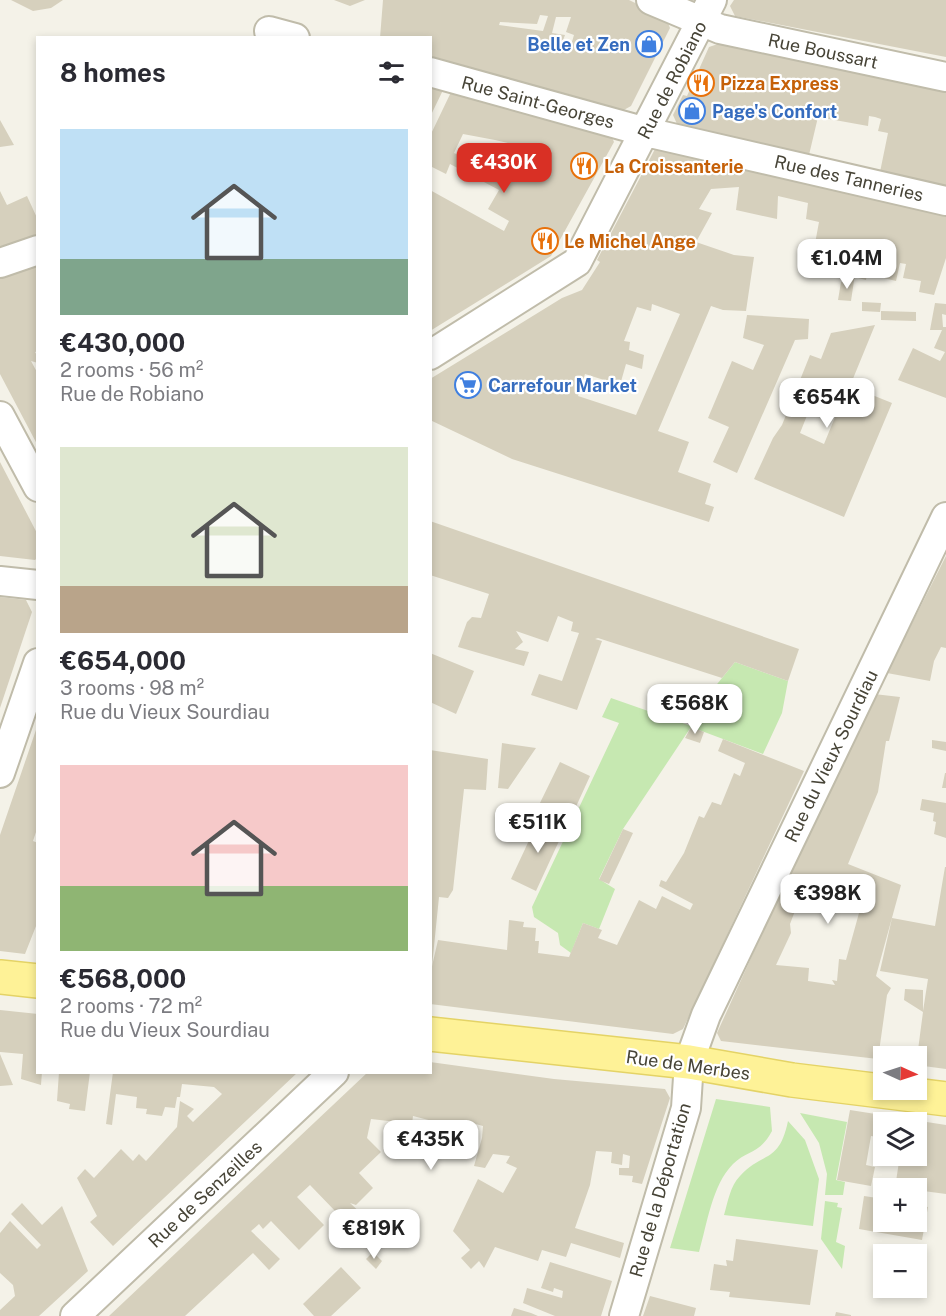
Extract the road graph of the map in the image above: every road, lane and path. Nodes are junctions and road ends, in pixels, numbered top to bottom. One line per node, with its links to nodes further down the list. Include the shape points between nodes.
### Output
1 (651, 0): 2 (street, Rue Boussart)
2 (707, 10): 4 (street, Rue Boussart, via 720,29); 5 (street, Rue de Robiano)
3 (432, 73): 5 (street, Rue Saint-Georges)
4 (946, 77)
5 (646, 132): 6 (street, Rue des Tanneries); 9 (street, Rue de Robiano, via 577,262)
6 (946, 201)
7 (36, 251): 8 (street)
8 (0, 263)
9 (432, 354)
10 (0, 416): 11 (street)
11 (36, 483)
12 (946, 517): 20 (street, Rue du Vieux Sourdiau, via 706,1015)
13 (0, 581): 14 (street)
14 (36, 585)
15 (36, 669): 16 (street)
16 (0, 773)
17 (0, 977): 18 (main road)
18 (36, 981)
19 (432, 1034): 20 (main road, Rue de Merbes)
20 (689, 1062): 22 (main road, Rue de Merbes, via 792,1080); 24 (street, Rue de la Déportation, via 686,1108)
21 (332, 1074): 23 (street, Rue de Senzeilles)
22 (946, 1099)
23 (75, 1316)
24 (624, 1316)

